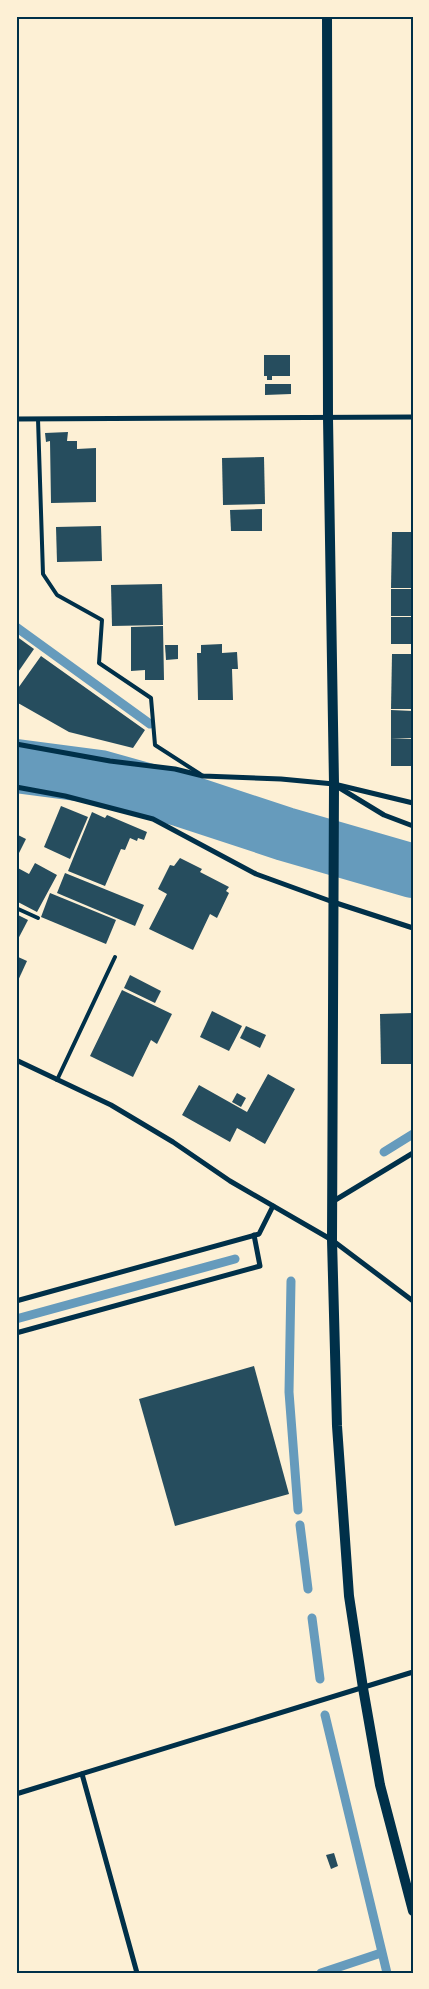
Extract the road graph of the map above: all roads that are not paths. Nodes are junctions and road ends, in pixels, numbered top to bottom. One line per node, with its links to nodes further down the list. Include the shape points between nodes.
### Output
1 (327, 16): 3 (main road)
2 (413, 417): 3 (street)
3 (328, 418): 5 (street); 8 (main road)
4 (16, 419): 5 (street)
5 (38, 419): 7 (lane, via 43,574 57,595 102,620 99,663 151,698 155,745)
6 (16, 744): 7 (street)
7 (203, 776): 8 (street)
8 (334, 784): 10 (street); 11 (street, via 384,815); 12 (main road)
9 (16, 787): 12 (street, via 153,819 256,874)
10 (413, 803)
11 (413, 826)
12 (332, 897): 15 (street); 20 (main road)
13 (16, 908): 14 (lane)
14 (38, 918)
15 (413, 928)
16 (115, 956): 18 (lane)
17 (16, 1060): 18 (street)
18 (57, 1080): 21 (street, via 111,1106 173,1142 230,1182)
19 (413, 1153): 20 (street)
20 (332, 1202): 23 (main road)
21 (273, 1206): 22 (street, via 259,1234); 23 (street)
22 (254, 1235): 24 (street); 26 (street, via 260,1266)
23 (332, 1240): 25 (street); 28 (main road, via 337,1426 349,1596)
24 (16, 1301)
25 (413, 1301)
26 (16, 1333)
27 (413, 1672): 28 (street)
28 (363, 1688): 29 (street); 31 (main road, via 380,1785)
29 (82, 1774): 30 (street); 32 (street)
30 (16, 1794)
31 (413, 1912)
32 (137, 1973)

